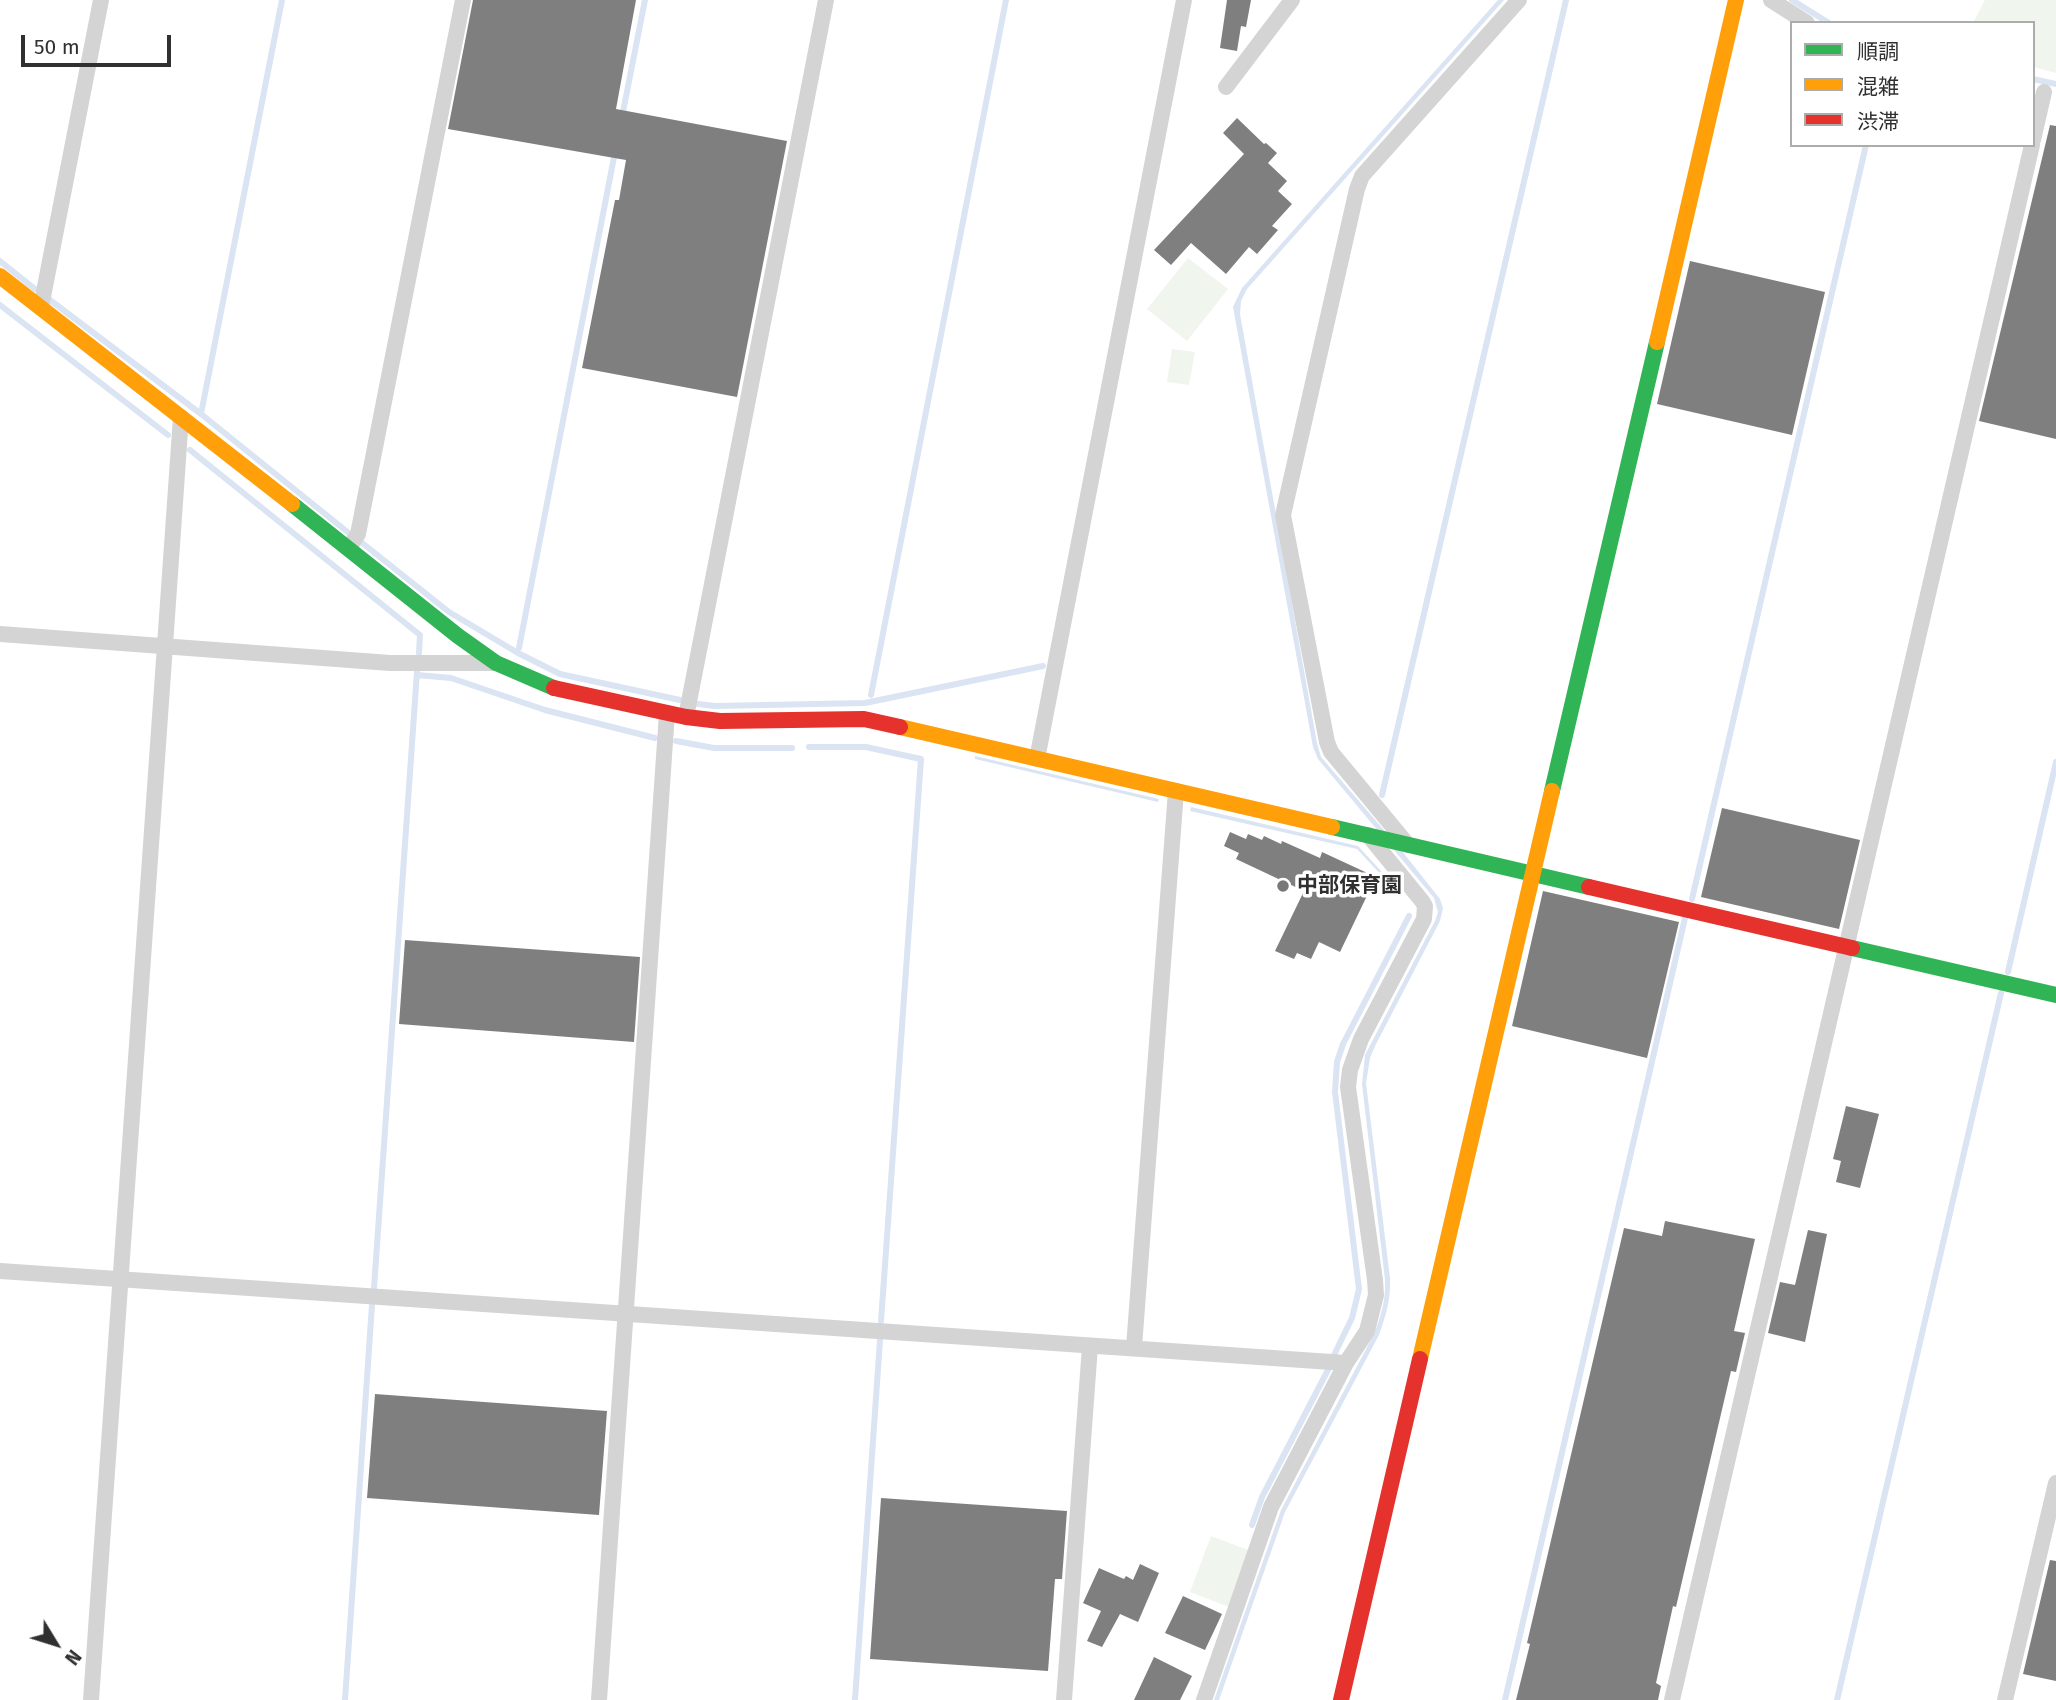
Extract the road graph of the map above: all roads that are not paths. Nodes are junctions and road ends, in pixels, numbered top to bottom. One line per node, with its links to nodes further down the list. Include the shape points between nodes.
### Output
1 (101, 0): 15 (street)
2 (463, 0): 17 (street, via 358,534)
3 (826, 0): 22 (street)
4 (1184, 0): 23 (street)
5 (1292, 0): 10 (street)
6 (1519, 0): 26 (street, via 1362,176 1283,515 1327,742)
7 (1736, 0): 27 (street)
8 (1771, 0): 9 (street)
9 (1804, 21)
10 (1226, 88)
11 (2045, 92): 12 (street)
12 (2035, 134)
13 (2032, 147): 28 (street)
14 (0, 276): 15 (street)
15 (41, 307): 16 (street)
16 (181, 417): 17 (street); 19 (street)
17 (349, 548): 20 (street)
18 (0, 634): 19 (street)
19 (165, 646): 20 (street, via 390,663); 31 (street)
20 (496, 663): 21 (street, via 554,688)
21 (667, 713): 22 (street); 32 (street)
22 (686, 718): 23 (street, via 864,719)
23 (1037, 759): 24 (street)
24 (1176, 791): 25 (street); 34 (street)
25 (1374, 837): 26 (street); 35 (street, via 1422,901 1425,914 1361,1039 1350,1070 1348,1087 1376,1295 1367,1331)
26 (1404, 844): 27 (street)
27 (1533, 873): 28 (street); 41 (street)
28 (1848, 947): 29 (street); 42 (street)
29 (2056, 995)
30 (0, 1271): 31 (street)
31 (122, 1279): 32 (street); 37 (street)
32 (626, 1314): 33 (street); 38 (street)
33 (1090, 1346): 34 (street); 39 (street)
34 (1134, 1348): 35 (street)
35 (1346, 1363): 40 (street, via 1271,1507)
36 (2056, 1483): 43 (street)
37 (91, 1700)
38 (599, 1700)
39 (1064, 1700)
40 (1204, 1700)
41 (1341, 1700)
42 (1672, 1700)
43 (2005, 1700)

